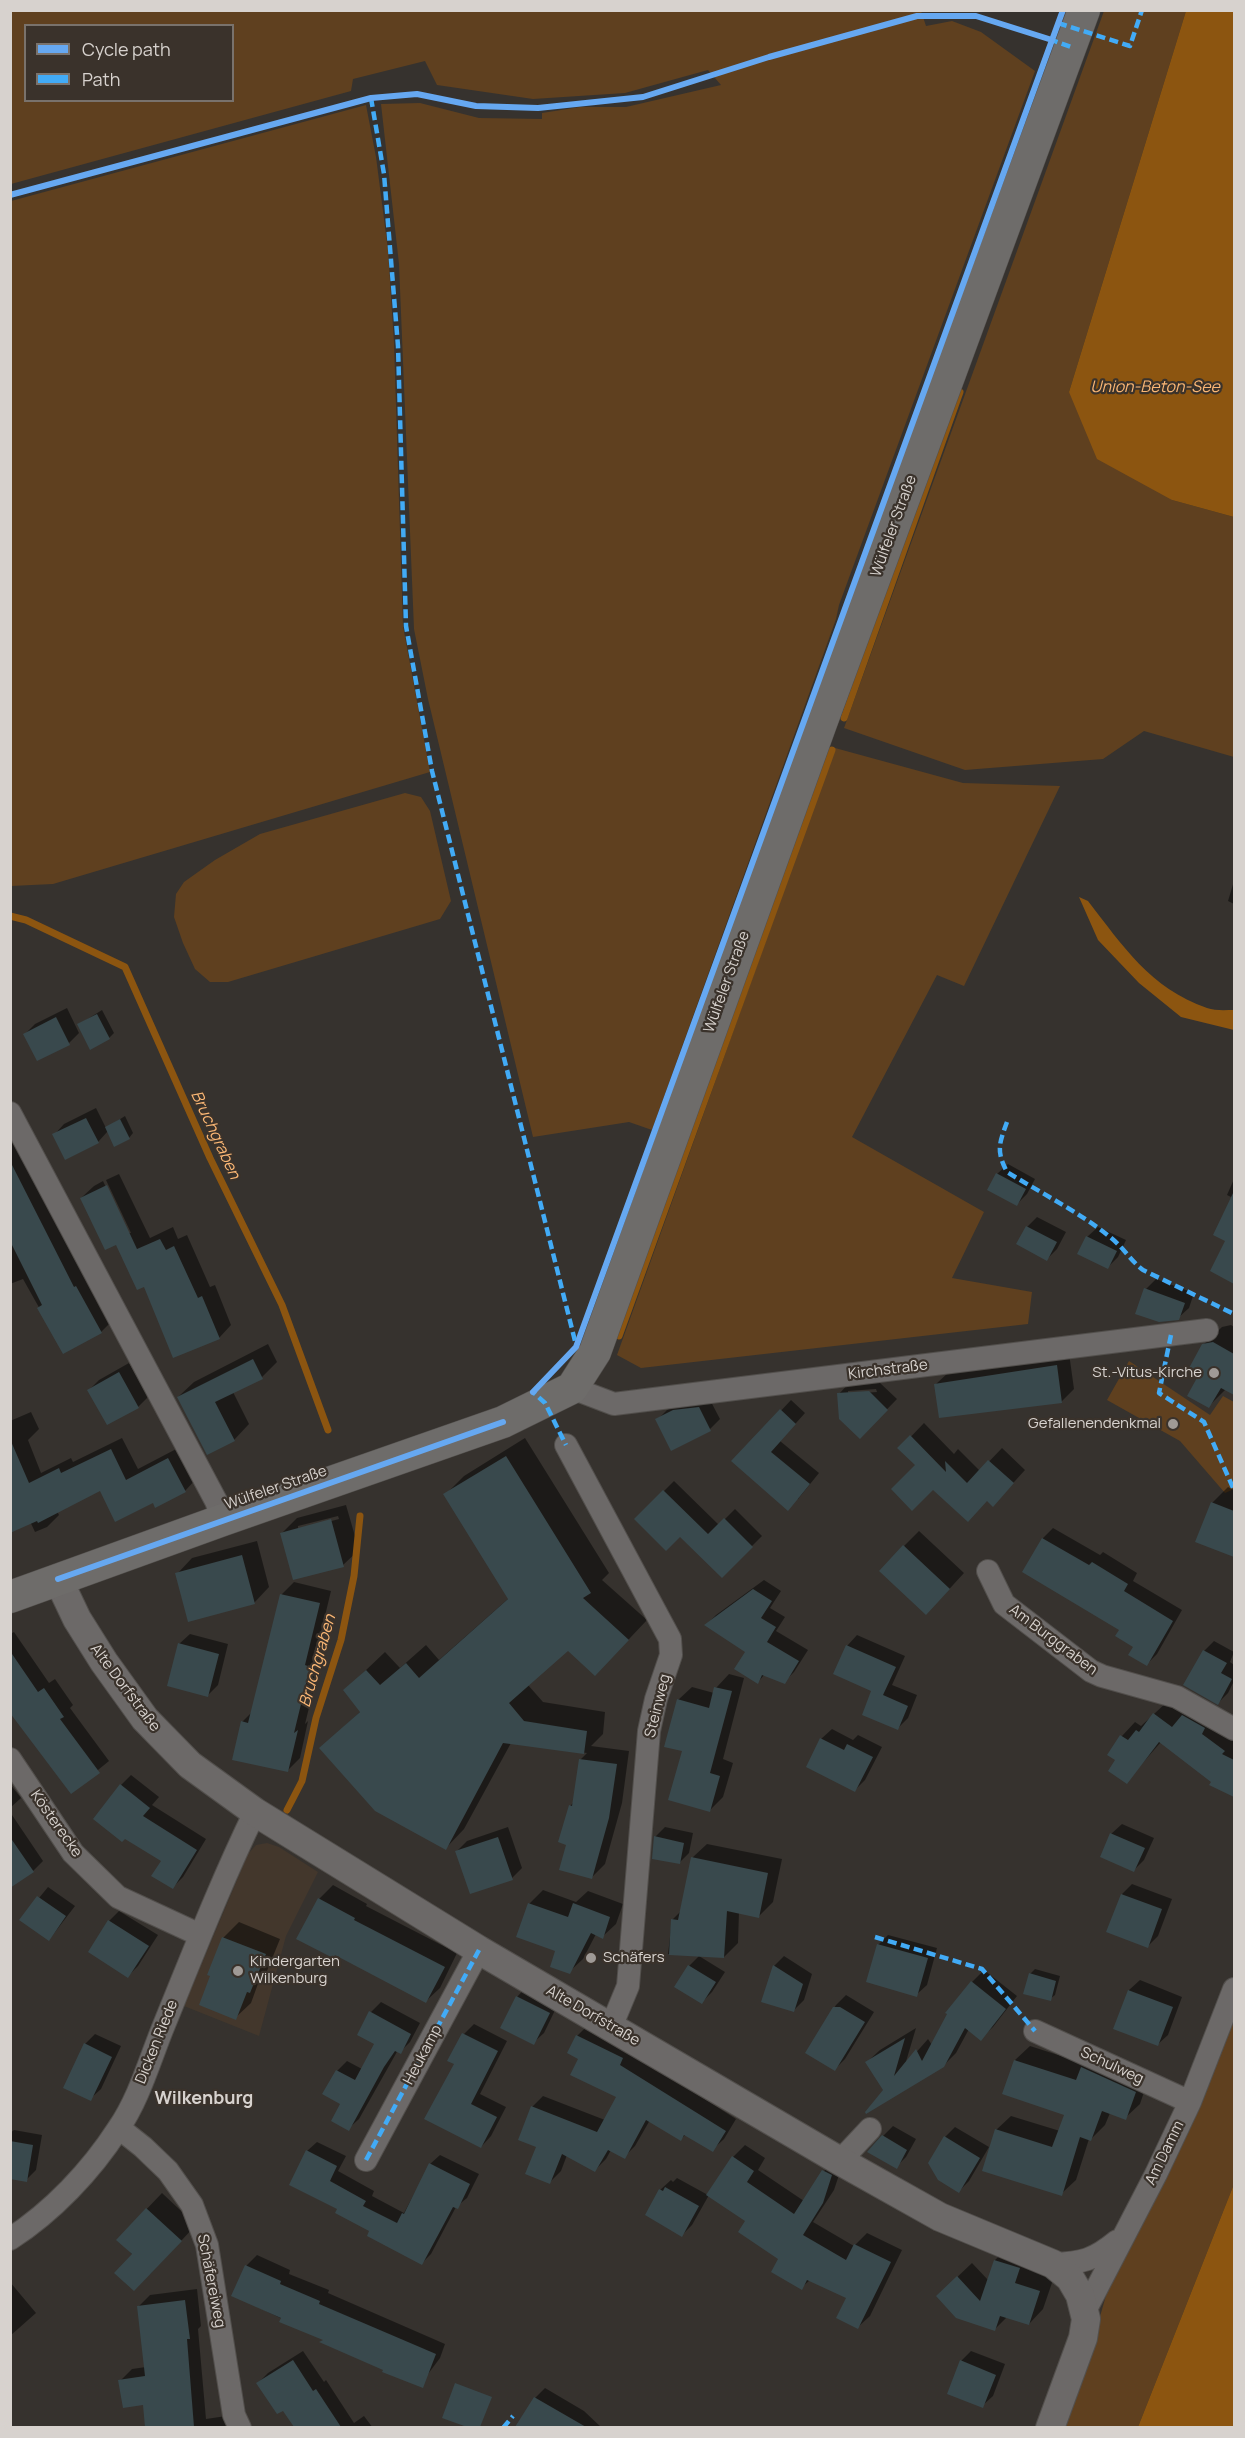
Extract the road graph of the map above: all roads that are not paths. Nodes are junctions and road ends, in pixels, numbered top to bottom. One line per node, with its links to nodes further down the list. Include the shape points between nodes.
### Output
1 (1083, 10): 4 (main road, Wülfeler Straße, via 595,1352)
2 (10, 1113): 6 (street)
3 (1207, 1330): 4 (street, Kirchstraße, via 614,1404)
4 (572, 1388): 6 (main road, Wülfeler Straße, via 503,1422)
5 (566, 1445): 16 (street, Steinweg, via 670,1639 671,1654 649,1731 628,1986)
6 (223, 1520): 8 (main road, Wülfeler Straße)
7 (988, 1571): 10 (street, Am Burggraben, via 1004,1604 1091,1671 1177,1697)
8 (58, 1579): 9 (main road, Wülfeler Straße); 12 (street, Alte Dorfstraße, via 98,1654 145,1719 190,1765)
9 (10, 1597)
10 (1234, 1729)
11 (10, 1759): 13 (street, Kösterecke, via 72,1853 118,1897)
12 (255, 1812): 13 (street, Dicken Riede); 14 (street, Alte Dorfstraße)
13 (201, 1935): 19 (street, Dicken Riede)
14 (479, 1950): 16 (street, Alte Dorfstraße); 21 (street, Heukamp)
15 (1234, 1989): 18 (street, Am Damm)
16 (611, 2027): 22 (street, Alte Dorfstraße)
17 (1035, 2031): 18 (street, Schulweg)
18 (1190, 2102): 23 (street, Am Damm)
19 (119, 2128): 24 (street, Dicken Riede, via 79,2180); 27 (street, Schäfereiweg, via 168,2171 192,2205 207,2245 234,2415)
20 (870, 2129): 22 (street)
21 (366, 2160)
22 (840, 2161): 25 (street, Alte Dorfstraße, via 940,2217)
23 (1123, 2236): 25 (street, via 1098,2256 1077,2264); 26 (street, Am Damm)
24 (10, 2239)
25 (1053, 2264): 26 (street, Alte Dorfstraße, via 1070,2278)
26 (1085, 2311): 28 (street, Alte Dorfstraße, via 1083,2338)
27 (240, 2427)
28 (1050, 2427)

